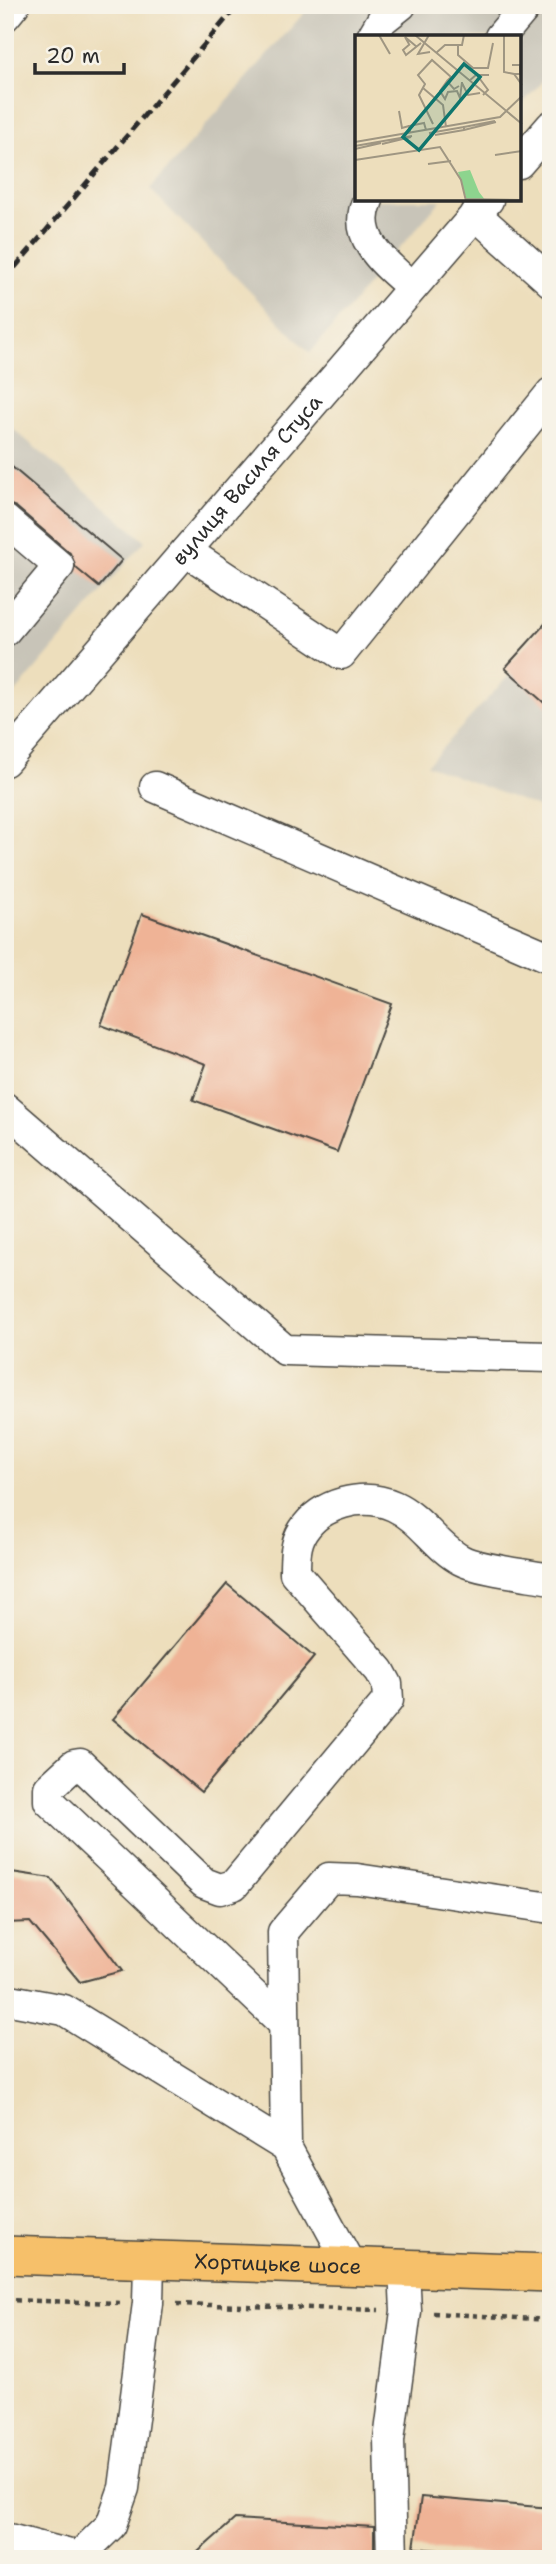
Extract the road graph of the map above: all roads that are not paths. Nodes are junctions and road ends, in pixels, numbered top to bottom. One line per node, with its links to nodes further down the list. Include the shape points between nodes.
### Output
1 (14, 5): 4 (street)
2 (401, 5): 5 (street, via 382,20)
3 (527, 5): 6 (street)
4 (5, 16)
5 (373, 35)
6 (502, 35)
7 (551, 126): 8 (street)
8 (521, 161)
9 (368, 201): 12 (street, via 367,240)
10 (481, 207): 11 (street); 12 (street, вулиця Василя Стуса)
11 (551, 282)
12 (412, 287): 15 (street, вулиця Василя Стуса)
13 (551, 393): 15 (street, via 341,654)
14 (5, 520): 16 (street, via 59,566)
15 (186, 551): 17 (street, вулиця Василя Стуса)
16 (5, 631)
17 (5, 761)
18 (155, 787): 19 (street)
19 (551, 958)
20 (5, 1108): 21 (street, via 285,1350)
21 (551, 1357)
22 (551, 1579): 25 (street, via 461,1561 393,1506 364,1501 329,1505 303,1531 296,1549 295,1573 380,1671 388,1700 234,1885 220,1889 204,1883 80,1765 74,1765 49,1788 49,1801)
23 (551, 1908): 25 (street, via 329,1878 283,1932)
24 (5, 1999): 26 (street, via 64,2010)
25 (285, 2024): 26 (street)
26 (286, 2147): 29 (street)
27 (5, 2255): 28 (main road, Хортицьке шосе)
28 (149, 2262): 29 (main road, Хортицьке шосе); 33 (street, via 148,2303 124,2488 111,2525)
29 (352, 2268): 30 (main road, Хортицьке шосе)
30 (404, 2269): 31 (main road, Хортицьке шосе); 34 (street, via 406,2311 389,2440)
31 (551, 2273)
32 (5, 2538): 33 (street)
33 (77, 2558)
34 (392, 2559)

